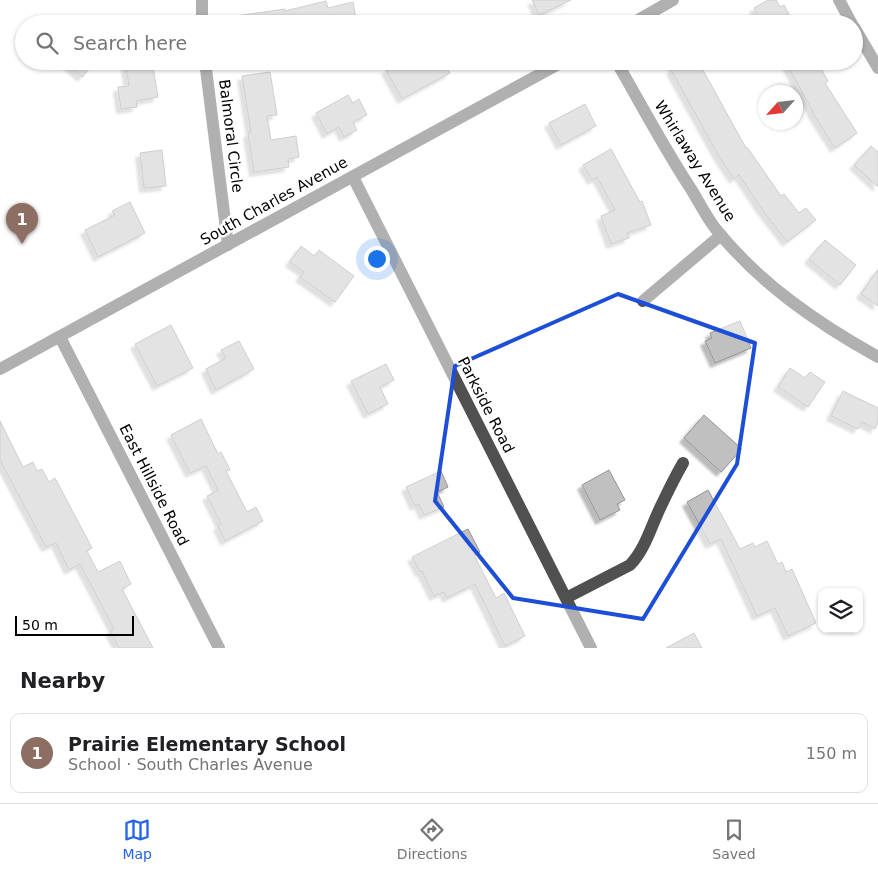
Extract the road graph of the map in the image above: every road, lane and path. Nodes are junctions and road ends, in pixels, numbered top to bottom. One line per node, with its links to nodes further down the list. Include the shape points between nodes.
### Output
1 (202, 0): 4 (street)
2 (673, 0): 5 (street)
3 (839, 0): 6 (street)
4 (202, 15)
5 (647, 15)
6 (847, 15)
7 (863, 42): 8 (street)
8 (878, 68)
9 (206, 70): 14 (street, Balmoral Circle)
10 (548, 70): 12 (street, South Charles Avenue)
11 (621, 70): 13 (street, Whirlaway Avenue, via 678,170)
12 (353, 177): 14 (street, South Charles Avenue); 20 (street, Parkside Road)
13 (721, 235): 15 (street); 17 (street, Whirlaway Avenue, via 802,310)
14 (228, 245): 16 (street, South Charles Avenue)
15 (643, 301)
16 (60, 337): 18 (street, South Charles Avenue); 21 (street, East Hillside Road)
17 (878, 357)
18 (0, 368)
19 (683, 463): 20 (street, via 639,556 630,565)
20 (566, 598): 22 (street, Parkside Road)
21 (219, 648)
22 (591, 648)

